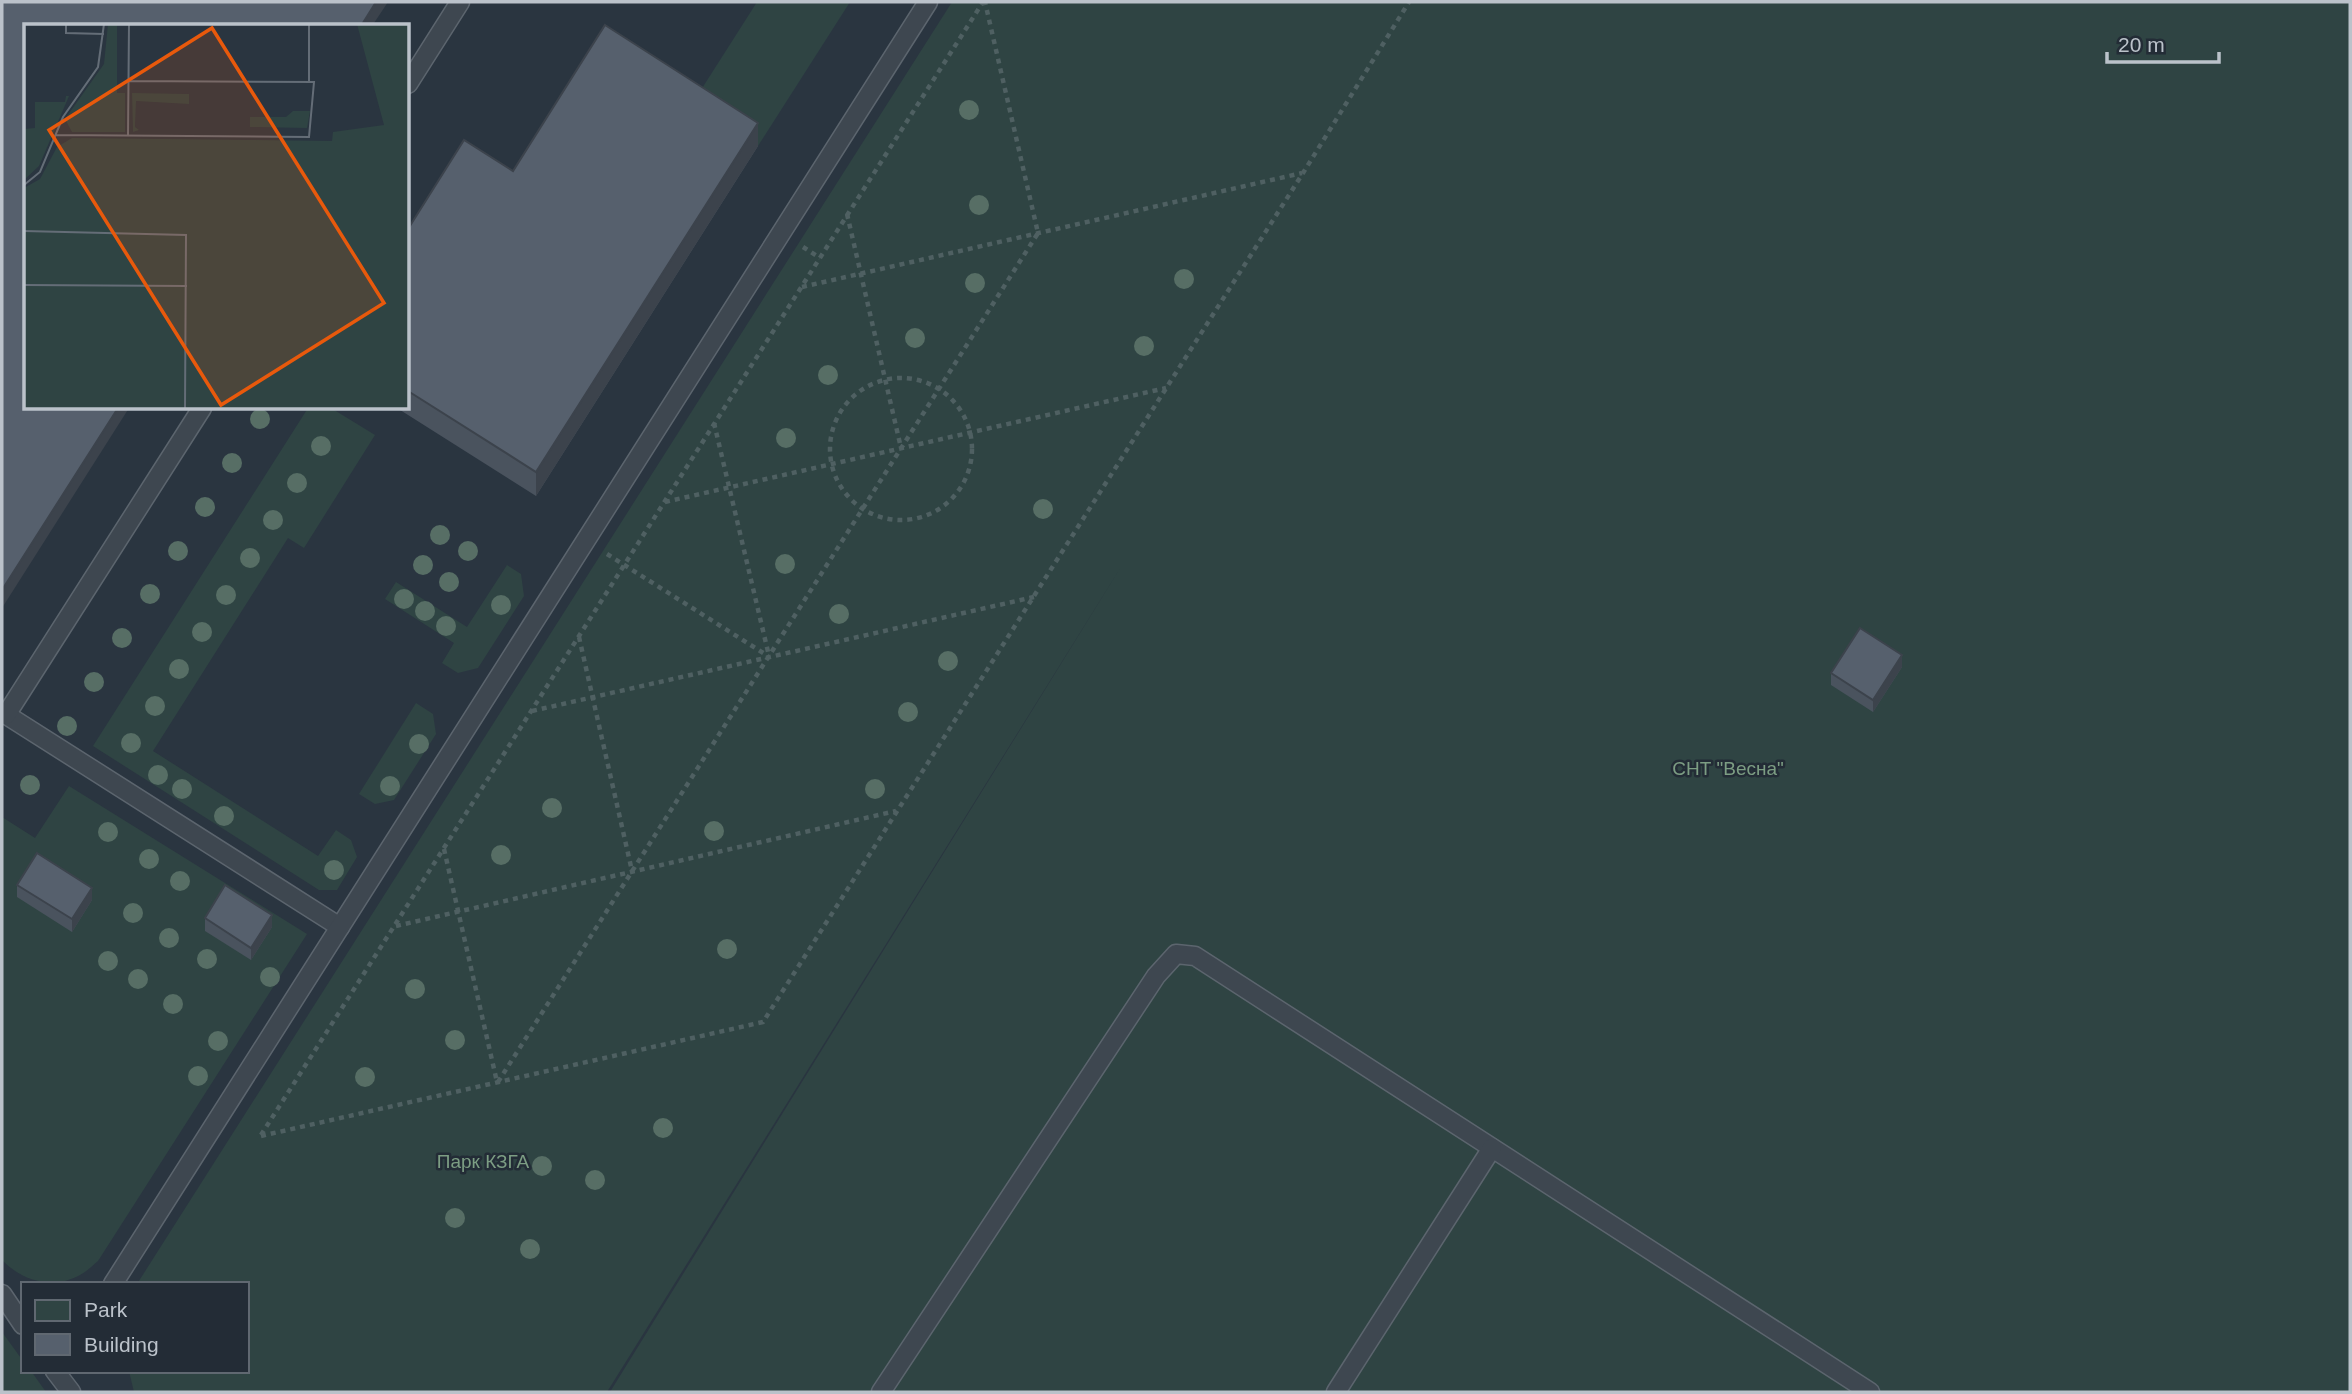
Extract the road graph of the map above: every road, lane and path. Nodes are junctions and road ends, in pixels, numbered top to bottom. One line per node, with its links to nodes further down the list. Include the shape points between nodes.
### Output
1 (460, 2): 5 (lane)
2 (928, 2): 22 (lane)
3 (984, 2): 7 (path); 8 (path)
4 (1409, 2): 6 (path)
5 (410, 81)
6 (1303, 173): 8 (path); 12 (path)
7 (847, 214): 9 (path); 10 (path)
8 (1038, 233): 9 (path); 13 (path)
9 (861, 273): 10 (path); 11 (path)
10 (801, 287): 15 (path)
11 (885, 380): 13 (path, via 918,380); 17 (path); 18 (path, via 860,390 835,421)
12 (1166, 388): 16 (path); 24 (path)
13 (939, 389): 16 (path, via 964,416); 17 (path)
14 (201, 410): 29 (lane)
15 (714, 423): 19 (path); 20 (path)
16 (970, 433): 17 (path); 21 (path, via 968,475 942,508 903,521)
17 (901, 449): 18 (path); 21 (path)
18 (831, 465): 19 (path); 21 (path, via 836,481)
19 (729, 488): 20 (path); 26 (path)
20 (664, 503): 23 (path)
21 (862, 510): 26 (path)
22 (586, 540): 23 (path); 35 (lane)
23 (624, 565): 25 (path); 26 (path)
24 (1034, 597): 26 (path); 30 (path)
25 (579, 636): 27 (path); 28 (path)
26 (769, 656): 27 (path); 32 (path)
27 (593, 697): 28 (path); 32 (path)
28 (531, 712): 31 (path)
29 (4, 713): 35 (lane)
30 (897, 811): 32 (path); 36 (path, via 763,1022)
31 (444, 849): 33 (path); 34 (path)
32 (632, 872): 33 (path); 36 (path)
33 (458, 911): 34 (path); 36 (path)
34 (395, 926): 36 (path, via 261,1136)
35 (340, 927): 38 (lane)
36 (498, 1083)
37 (1492, 1148): 43 (lane, via 1195,956 1176,954 1156,976); 44 (lane); 45 (lane)
38 (114, 1282)
39 (2, 1294): 40 (lane)
40 (21, 1322)
41 (57, 1373): 42 (lane)
42 (71, 1392)
43 (881, 1392)
44 (1336, 1392)
45 (1870, 1392)

